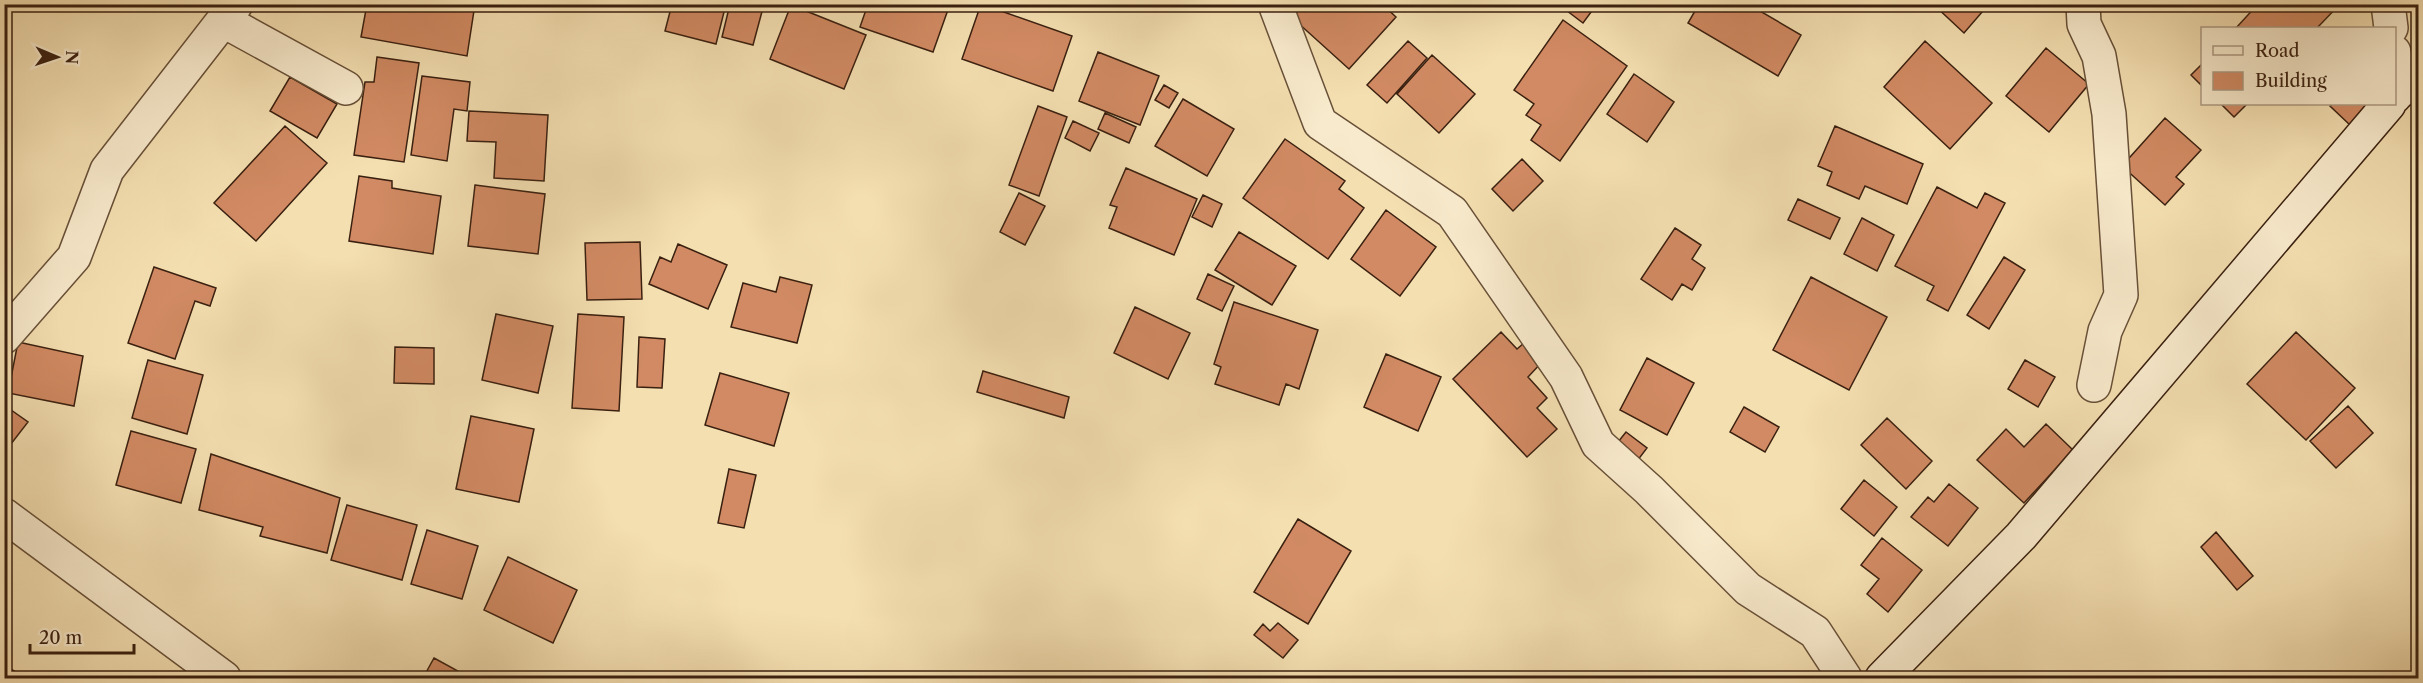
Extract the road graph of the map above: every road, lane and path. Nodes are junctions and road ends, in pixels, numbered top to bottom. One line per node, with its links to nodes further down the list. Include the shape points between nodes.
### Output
1 (1275, 4): 14 (street, via 1320,123 1452,212 1566,377 1598,444 1748,589 1815,632)
2 (2083, 4): 11 (street, via 2084,24 2100,56 2109,114 2121,295 2105,331)
3 (2388, 4): 5 (street)
4 (230, 13): 7 (street); 10 (street, via 107,170 74,257)
5 (2391, 27)
6 (2396, 65): 8 (street)
7 (346, 88)
8 (2400, 90)
9 (2387, 105): 15 (street, via 2021,536)
10 (4, 337)
11 (2094, 385)
12 (4, 515): 13 (street)
13 (224, 678)
14 (1845, 678)
15 (1882, 678)

